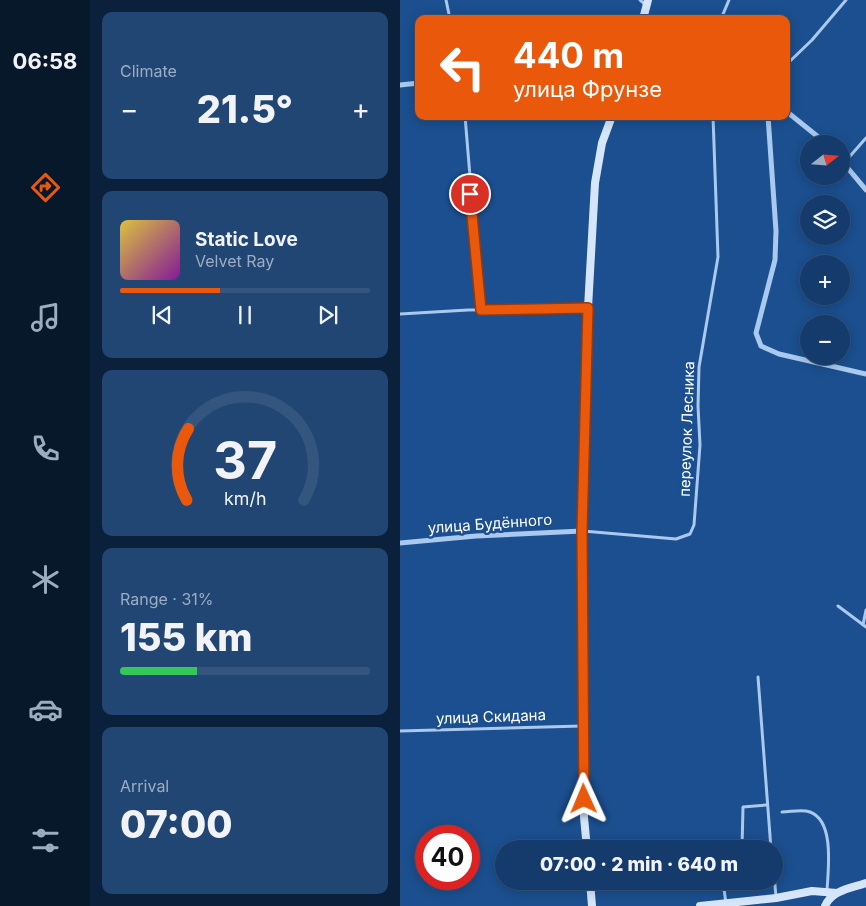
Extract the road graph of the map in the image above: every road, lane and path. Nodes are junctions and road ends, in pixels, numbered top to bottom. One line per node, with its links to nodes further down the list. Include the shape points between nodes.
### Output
1 (446, 0): 5 (lane)
2 (730, 0): 7 (lane)
3 (846, 0): 8 (lane)
4 (644, 2): 6 (street)
5 (449, 15)
6 (643, 15)
7 (724, 15)
8 (790, 61)
9 (415, 83): 10 (street)
10 (400, 85)
11 (790, 114): 16 (street)
12 (465, 120): 22 (lane)
13 (611, 120): 21 (street, via 602,143 596,183)
14 (713, 120): 25 (lane, переулок Лесника, via 718,257 699,367 700,454 696,514 690,534 676,539)
15 (768, 120): 24 (street, via 775,260 756,326 758,341 766,350 779,354)
16 (816, 135)
17 (866, 138): 18 (lane)
18 (850, 154)
19 (850, 170): 20 (street)
20 (866, 190)
21 (588, 308): 22 (lane); 25 (street)
22 (481, 310): 23 (lane)
23 (400, 314)
24 (866, 374)
25 (582, 531): 26 (street, улица Будённого); 31 (street)
26 (400, 543)
27 (838, 606): 29 (lane)
28 (866, 610): 29 (lane)
29 (865, 626)
30 (758, 677): 33 (lane)
31 (583, 726): 32 (lane, улица Скидана); 35 (street)
32 (400, 731)
33 (766, 805): 36 (lane, via 743,808); 37 (lane)
34 (782, 812): 42 (lane, via 807,811 819,817 824,824)
35 (587, 840)
36 (742, 840)
37 (770, 840)
38 (866, 882): 43 (street)
39 (591, 890): 46 (street)
40 (724, 890): 45 (lane)
41 (775, 890): 44 (lane)
42 (827, 891): 43 (street); 44 (street)
43 (837, 893): 48 (street)
44 (776, 898): 45 (street)
45 (726, 904): 47 (street)
46 (592, 906)
47 (700, 906)
48 (825, 906)

